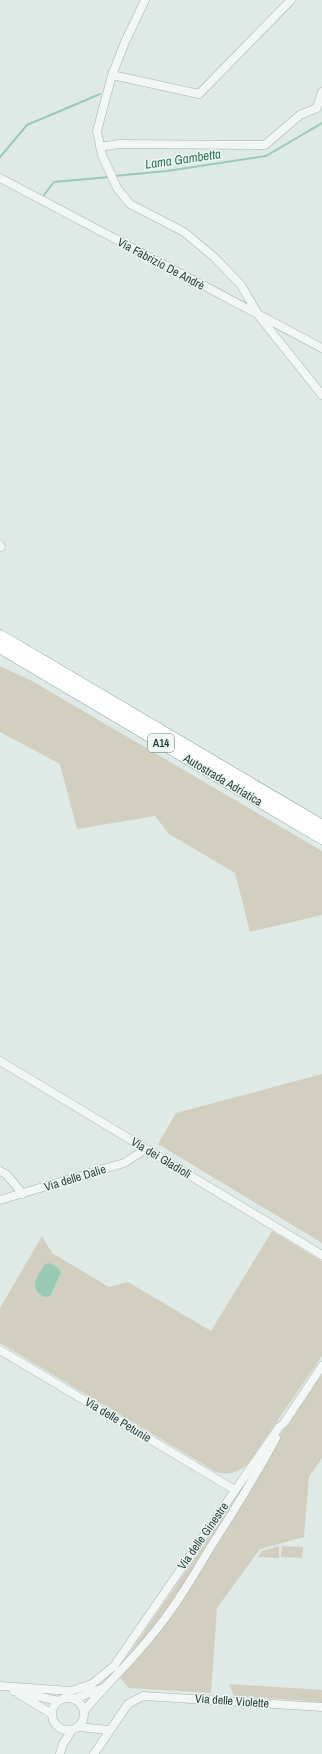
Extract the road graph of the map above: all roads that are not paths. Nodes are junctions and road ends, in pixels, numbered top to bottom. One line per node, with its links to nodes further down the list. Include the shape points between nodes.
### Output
1 (145, 0): 3 (street)
2 (291, 0): 3 (street, via 198,94)
3 (112, 75): 5 (street, via 97,131)
4 (322, 92): 5 (street, via 317,108 300,115 265,145 119,144)
5 (100, 147): 7 (street, via 117,188 130,204 184,232 214,257 242,285)
6 (0, 178): 7 (street, Via Fabrizio De Andrè)
7 (259, 316): 8 (street, Via Fabrizio De Andrè); 9 (street)
8 (322, 348)
9 (322, 395)
10 (0, 636): 12 (highway, Autostrada Adriatica / A14)
11 (0, 648): 13 (highway, Autostrada Adriatica / A14)
12 (322, 826)
13 (322, 838)
14 (0, 1061): 15 (street, Via dei Gladioli)
15 (146, 1149): 17 (street, Via delle Dalie, via 124,1164); 19 (street, Via dei Gladioli)
16 (0, 1171): 17 (street, via 6,1174)
17 (23, 1194): 18 (street, Via delle Dalie)
18 (0, 1200)
19 (322, 1255)
20 (0, 1350): 23 (street, Via delle Petunie)
21 (322, 1366): 22 (street, Via delle Ginestre)
22 (284, 1424): 23 (street, Via delle Ginestre, via 279,1427); 24 (street, via 181,1595 127,1665)
23 (235, 1490): 27 (street, Via delle Ginestre, via 114,1666)
24 (104, 1687): 27 (street); 31 (street)
25 (0, 1688): 26 (street); 27 (street)
26 (13, 1691): 28 (street); 30 (street)
27 (73, 1695): 28 (street); 31 (street, via 82,1705)
28 (59, 1701): 30 (street, via 52,1709)
29 (322, 1707): 35 (street, Via delle Violette, via 143,1696 128,1704)
30 (52, 1714): 32 (street)
31 (84, 1714): 33 (street); 34 (street)
32 (58, 1727): 33 (street, via 63,1730); 36 (street)
33 (76, 1728): 34 (street); 36 (street)
34 (97, 1729): 35 (street)
35 (109, 1730): 38 (street)
36 (63, 1744): 37 (street)
37 (60, 1754)
38 (94, 1754)

